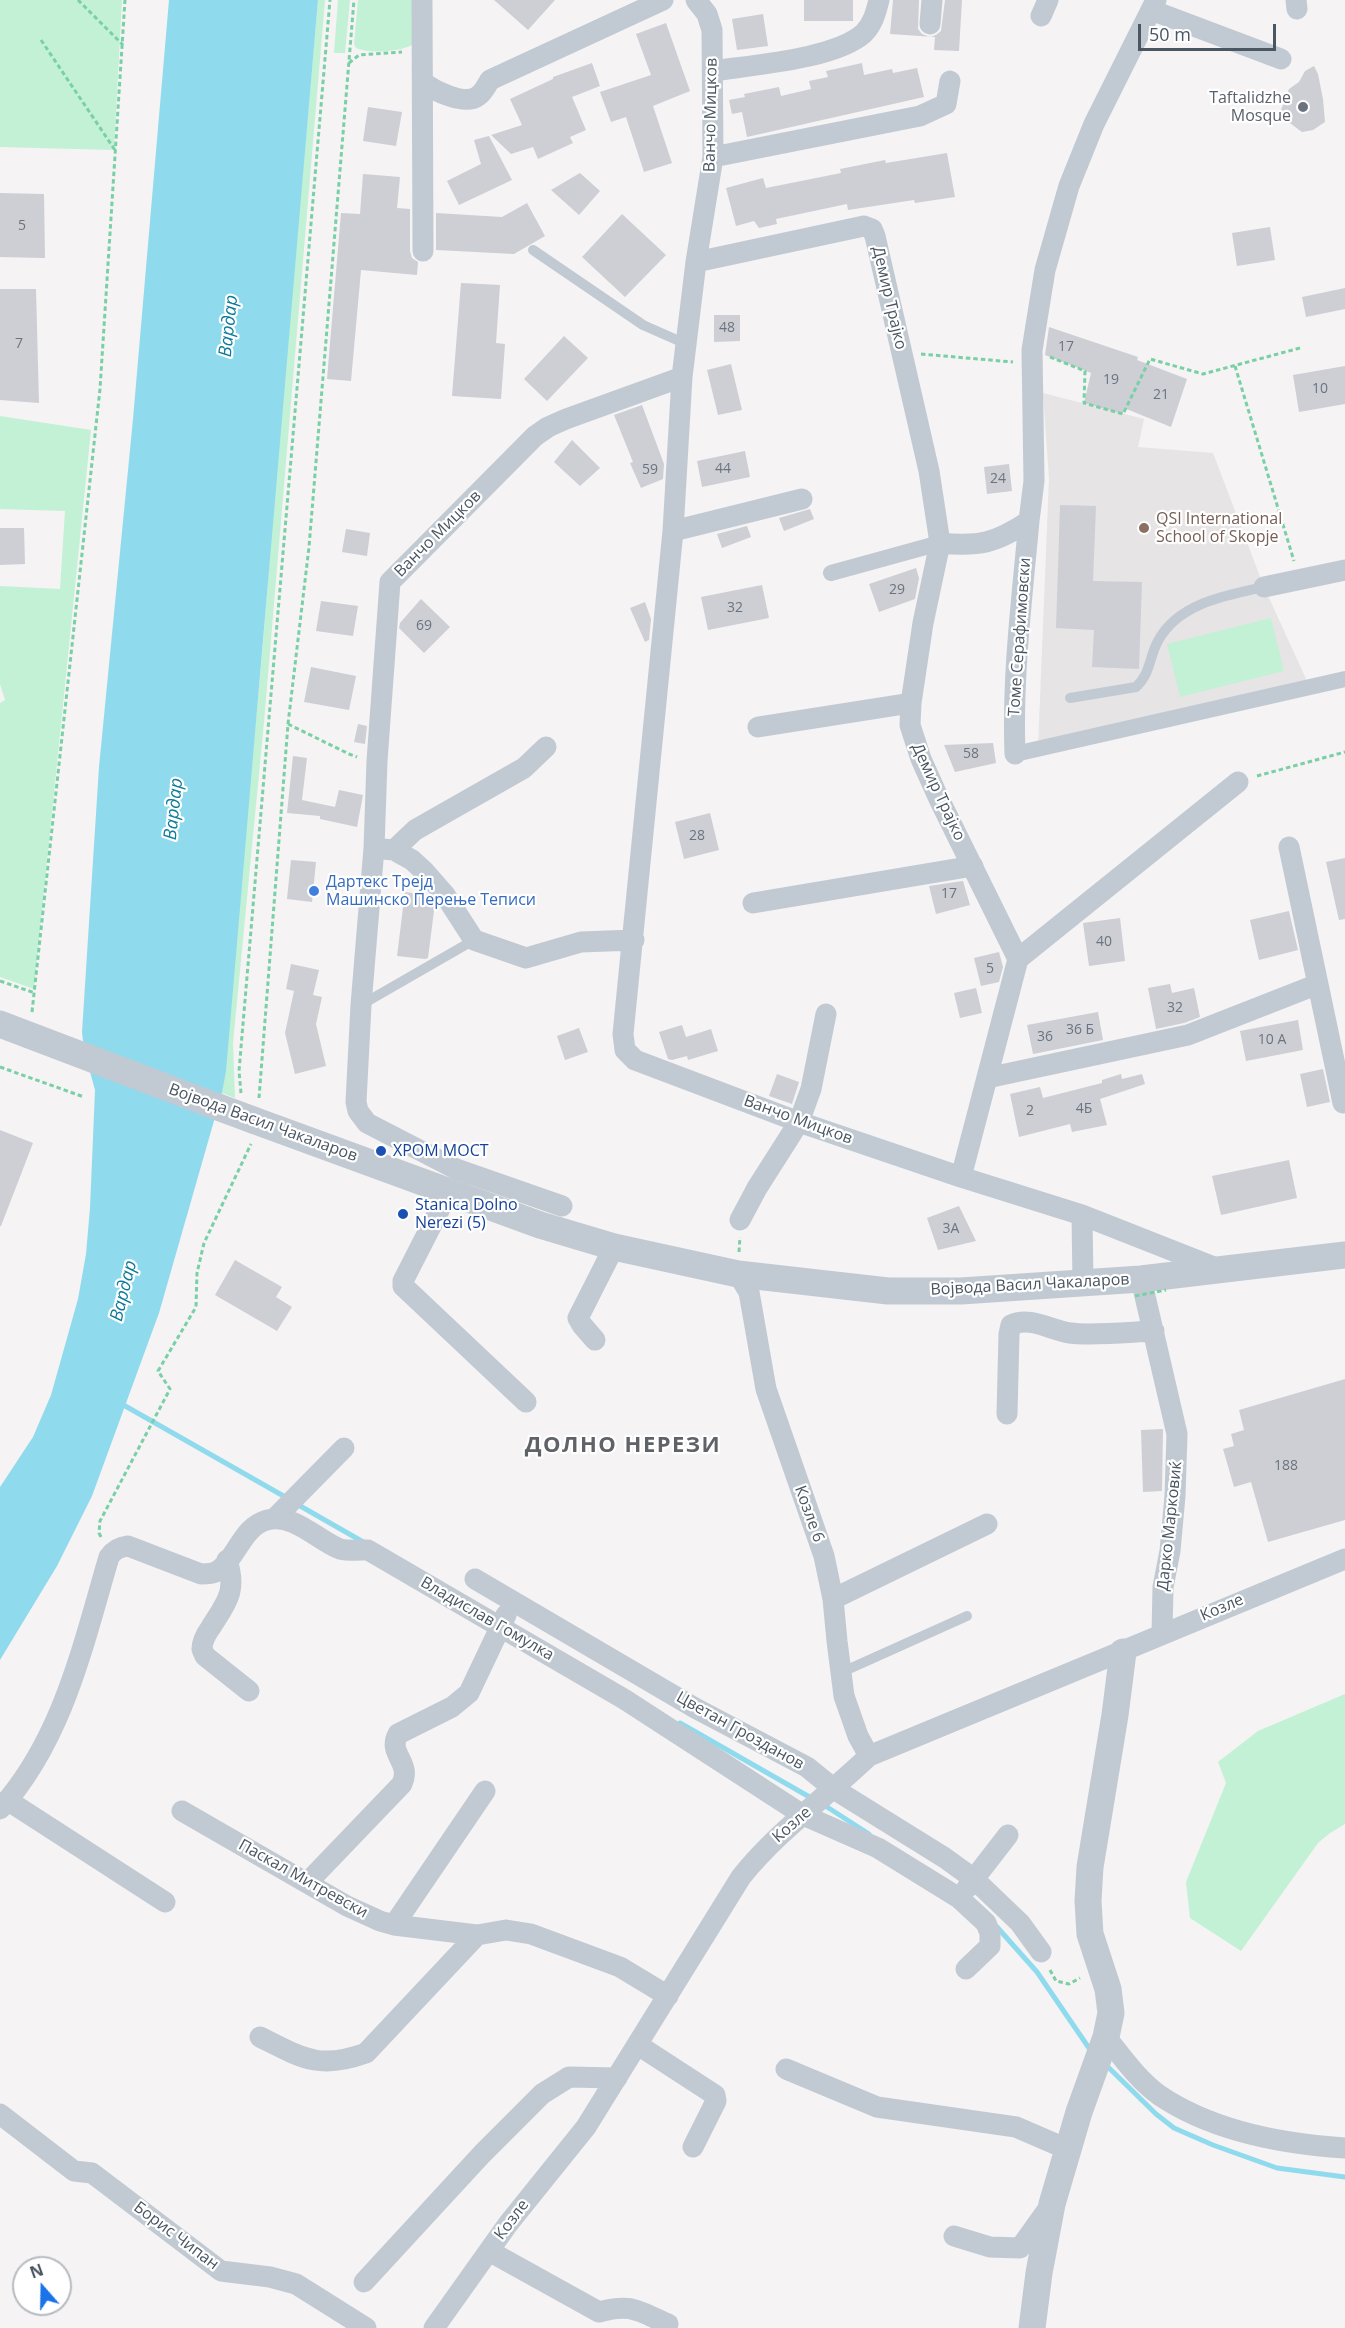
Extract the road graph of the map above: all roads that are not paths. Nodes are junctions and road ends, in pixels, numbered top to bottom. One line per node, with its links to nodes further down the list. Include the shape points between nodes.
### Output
1 (422, 0): 11 (street)
2 (663, 0): 11 (street, via 490,80 473,99 442,94)
3 (696, 0): 9 (street, Ванчо Мицков, via 711,21)
4 (879, 0): 9 (street, via 870,26 844,45)
5 (932, 0): 7 (street)
6 (1154, 5): 8 (street); 19 (street, Томе Серафимовски, via 1094,124 1068,186 1045,270 1031,357 1034,481)
7 (930, 24)
8 (1281, 59)
9 (713, 71): 12 (street, Ванчо Мицков)
10 (950, 81): 12 (street, via 946,104 920,116)
11 (423, 82): 14 (street)
12 (713, 157): 15 (street, Ванчо Мицков)
13 (533, 250): 16 (lane, via 643,325)
14 (423, 252)
15 (696, 262): 16 (street, Ванчо Мицков); 21 (street, Демир Трајко, via 864,226 872,229 929,471)
16 (686, 344): 17 (street, Ванчо Мицков)
17 (682, 377): 20 (street, Ванчо Мицков); 33 (street, Ванчо Мицков, via 566,419 535,436 390,582 377,761)
18 (802, 499): 20 (street)
19 (1029, 521): 21 (street, Томе Серафимовски, via 982,544); 30 (street, Томе Серафимовски, via 1019,633)
20 (673, 531): 37 (street, Ванчо Мицков)
21 (940, 543): 23 (street); 27 (street, Демир Трајко)
22 (1345, 570): 24 (street)
23 (831, 573)
24 (1264, 587): 26 (lane, via 1206,602 1171,624 1158,640 1149,669 1136,687)
25 (1345, 679): 30 (street)
26 (1070, 698)
27 (910, 703): 28 (street); 34 (street, Демир Трајко, via 910,725 921,759)
28 (758, 727)
29 (546, 747): 33 (street, via 524,768)
30 (1015, 754)
31 (1238, 782): 38 (street)
32 (1289, 847): 39 (street)
33 (384, 849): 36 (street, via 412,860 424,871); 40 (street, Ванчо Мицков)
34 (973, 866): 35 (street); 38 (street, Демир Трајко)
35 (753, 903)
36 (474, 940): 37 (street, via 526,958 581,942); 40 (lane)
37 (634, 940): 45 (street, Ванчо Мицков, via 623,1034 629,1055)
38 (1018, 959): 43 (street)
39 (1318, 984): 43 (street, via 1188,1035); 44 (street)
40 (361, 1005): 48 (street, Ванчо Мицков, via 356,1102 367,1123 456,1169)
41 (826, 1014): 45 (street, via 811,1089)
42 (0, 1024): 47 (street, Војвода Васил Чакаларов, bridge, via 256,1109)
43 (987, 1078): 46 (street)
44 (1343, 1103)
45 (799, 1122): 46 (street, Ванчо Мицков); 50 (street)
46 (961, 1178): 49 (street, Ванчо Мицков)
47 (449, 1191): 51 (street, Војвода Васил Чакаларов); 59 (street, via 403,1286)
48 (562, 1206)
49 (1082, 1215): 53 (street, Ванчо Мицков); 55 (street)
50 (740, 1220)
51 (614, 1247): 54 (street, Војвода Васил Чакаларов); 58 (street, via 578,1318)
52 (1345, 1255): 53 (street, Војвода Васил Чакаларов)
53 (1219, 1269): 56 (street, Војвода Васил Чакаларов)
54 (738, 1274): 55 (street, Војвода Васил Чакаларов, via 888,1291 1011,1289); 67 (street, Козле 6, via 749,1292 766,1389 824,1556)
55 (1083, 1283): 56 (street, Војвода Васил Чакаларов)
56 (1138, 1287): 57 (street, Дарко Марковиќ)
57 (1154, 1331): 60 (street, via 1070,1333 1028,1322 1011,1325); 71 (street, Дарко Марковиќ, via 1177,1434)
58 (595, 1340)
59 (526, 1402)
60 (1007, 1414)
61 (344, 1448): 62 (street)
62 (286, 1506): 65 (street, via 257,1525); 70 (street, Владислав Гомулка, via 289,1521 342,1549 368,1550)
63 (987, 1524): 67 (street)
64 (1345, 1559): 71 (street, Козле)
65 (227, 1560): 74 (street, via 232,1575 230,1596 202,1649 205,1656); 80 (street, via 219,1571 201,1574 128,1546 117,1549 110,1557 71,1686 41,1752)
66 (475, 1580): 68 (street, Цветан Грозданов)
67 (833, 1599): 73 (street, Козле 6)
68 (513, 1602): 70 (street); 75 (street, Цветан Грозданов)
69 (966, 1616): 73 (lane)
70 (499, 1627): 76 (street, Владислав Гомулка); 85 (street, via 469,1693 452,1707 398,1734 394,1740 405,1768 402,1784)
71 (1162, 1634): 72 (street, Козле)
72 (1123, 1652): 77 (street, Козле); 94 (street, via 1088,1901 1090,1934 1108,1989 1111,2013)
73 (840, 1673): 77 (street, Козле 6, via 850,1715)
74 (249, 1690)
75 (695, 1708): 76 (street); 78 (street, Цветан Грозданов, via 807,1767)
76 (680, 1735): 82 (street, Владислав Гомулка)
77 (869, 1756): 78 (street, Козле)
78 (834, 1789): 82 (street, Козле); 84 (street, Цветан Грозданов)
79 (485, 1791): 88 (street)
80 (4, 1805): 87 (street)
81 (182, 1811): 85 (street, Паскал Митревски)
82 (804, 1815): 86 (street, Владислав Гомулка, via 878,1848); 92 (street, Козле, via 759,1854 741,1877)
83 (1008, 1835): 84 (street)
84 (974, 1879): 86 (street); 90 (street, Цветан Грозданов, via 1020,1923)
85 (307, 1883): 88 (street, Паскал Митревски, via 347,1906)
86 (958, 1898): 91 (street, Владислав Гомулка, via 978,1914 990,1933 990,1946)
87 (165, 1902)
88 (394, 1925): 89 (street, Паскал Митревски)
89 (477, 1935): 92 (street, Паскал Митревски, via 506,1930 531,1934 620,1967); 93 (street, via 366,2052 328,2062 302,2058)
90 (1041, 1952)
91 (966, 1969)
92 (668, 1996): 95 (street, Козле)
93 (260, 2037)
94 (1106, 2037): 100 (street, via 1134,2072 1159,2094 1197,2116 1238,2130 1307,2145); 101 (street)
95 (638, 2045): 97 (street, Козле); 99 (street, via 715,2095 716,2101)
96 (786, 2070): 101 (street, via 877,2107 1016,2127)
97 (617, 2078): 104 (street, Козле, via 586,2127); 105 (street, via 569,2077 542,2094)
98 (0, 2114): 107 (street, Борис Чипан, via 74,2171 92,2173 221,2271 296,2284)
99 (693, 2147)
100 (1345, 2148)
101 (1067, 2149): 102 (street)
102 (1052, 2204): 103 (street, via 1020,2248 990,2247); 109 (street)
103 (954, 2236)
104 (489, 2251): 106 (street, via 599,2312 630,2308); 108 (street, Козле)
105 (364, 2282)
106 (668, 2324)
107 (366, 2328)
108 (434, 2328)
109 (1032, 2328)

